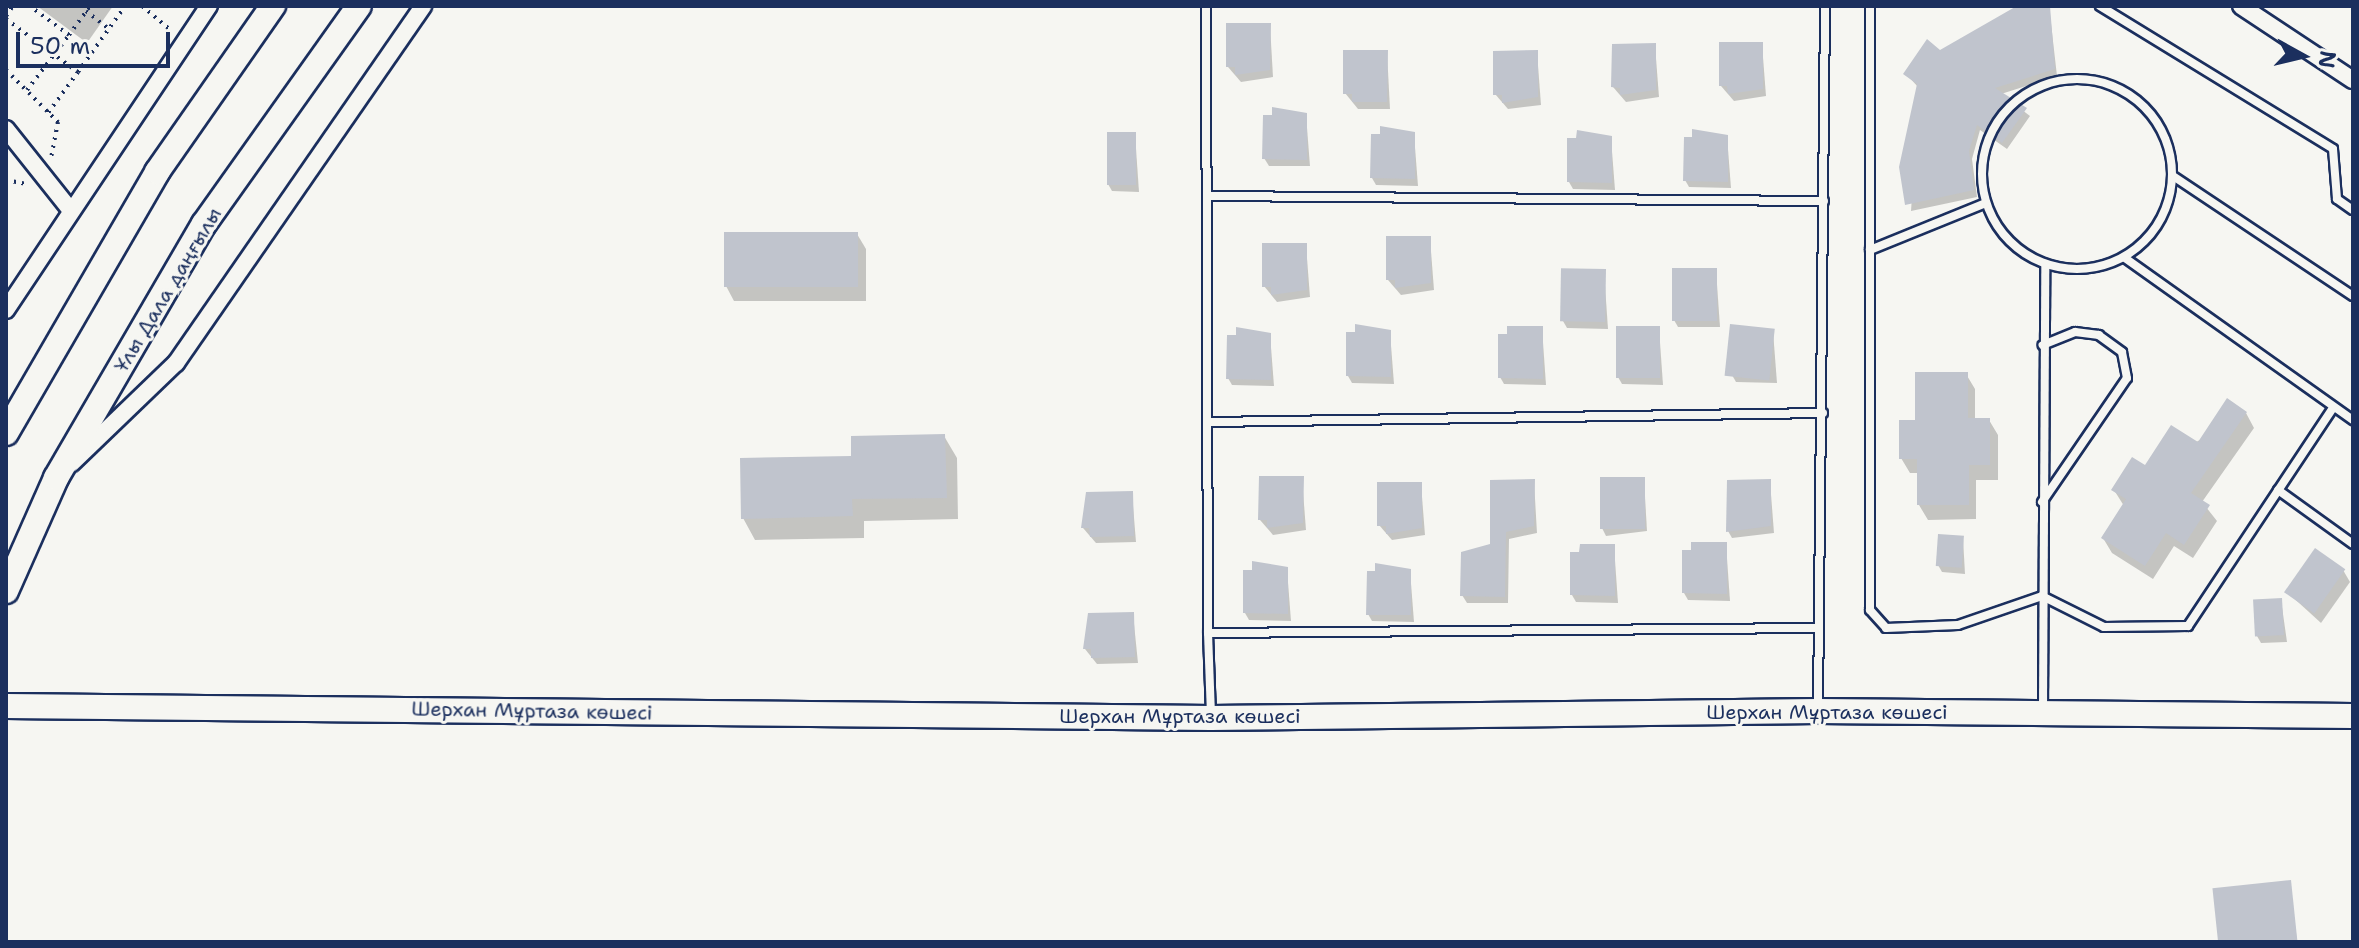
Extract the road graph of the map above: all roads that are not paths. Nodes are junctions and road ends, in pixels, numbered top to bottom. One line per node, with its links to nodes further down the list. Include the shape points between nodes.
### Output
1 (209, 6): 16 (street)
2 (273, 6): 28 (main road, via 157,172)
3 (359, 6): 29 (main road, Ұлы Дала даңғылы, via 204,224)
4 (423, 6): 29 (street, via 176,363)
5 (1206, 6): 13 (lane)
6 (1825, 6): 14 (lane)
7 (1870, 6): 18 (lane)
8 (2100, 6): 17 (lane, via 2333,149 2337,199)
9 (2241, 6): 10 (street)
10 (2353, 80)
11 (6, 129): 16 (street)
12 (2173, 176): 15 (lane, via 2158,124 2129,93 2067,79 2016,98 1999,116 1982,165); 19 (lane, via 2167,208); 21 (lane)
13 (1210, 196): 14 (lane); 27 (lane)
14 (1824, 201): 25 (lane)
15 (1986, 203): 18 (lane); 20 (lane, via 1998,227)
16 (68, 207): 22 (street)
17 (2353, 210)
18 (1870, 250): 34 (lane, via 1870,610 1886,628 1958,625)
19 (2125, 258): 20 (lane, via 2074,270); 24 (lane)
20 (2045, 266): 23 (lane)
21 (2353, 296)
22 (6, 310)
23 (2043, 345): 31 (lane); 31 (lane, via 2075,332 2099,335 2122,352 2127,378)
24 (2332, 409): 26 (lane); 30 (lane)
25 (1823, 413): 27 (lane); 35 (lane)
26 (2353, 420)
27 (1210, 422): 36 (lane)
28 (6, 433)
29 (56, 478): 33 (main road, Ұлы Дала даңғылы)
30 (2278, 490): 32 (lane); 34 (lane, via 2188,626 2104,627)
31 (2041, 502): 34 (lane)
32 (2353, 544)
33 (6, 591)
34 (2042, 596): 39 (lane)
35 (1818, 628): 36 (lane); 38 (lane)
36 (1208, 633): 41 (lane)
37 (6, 706): 41 (main road, Шерхан Мұртаза көшесі)
38 (1818, 711): 39 (main road, Шерхан Мұртаза көшесі); 41 (main road, Шерхан Мұртаза көшесі)
39 (2043, 714): 40 (main road, Шерхан Мұртаза көшесі)
40 (2353, 716)
41 (1211, 718)

